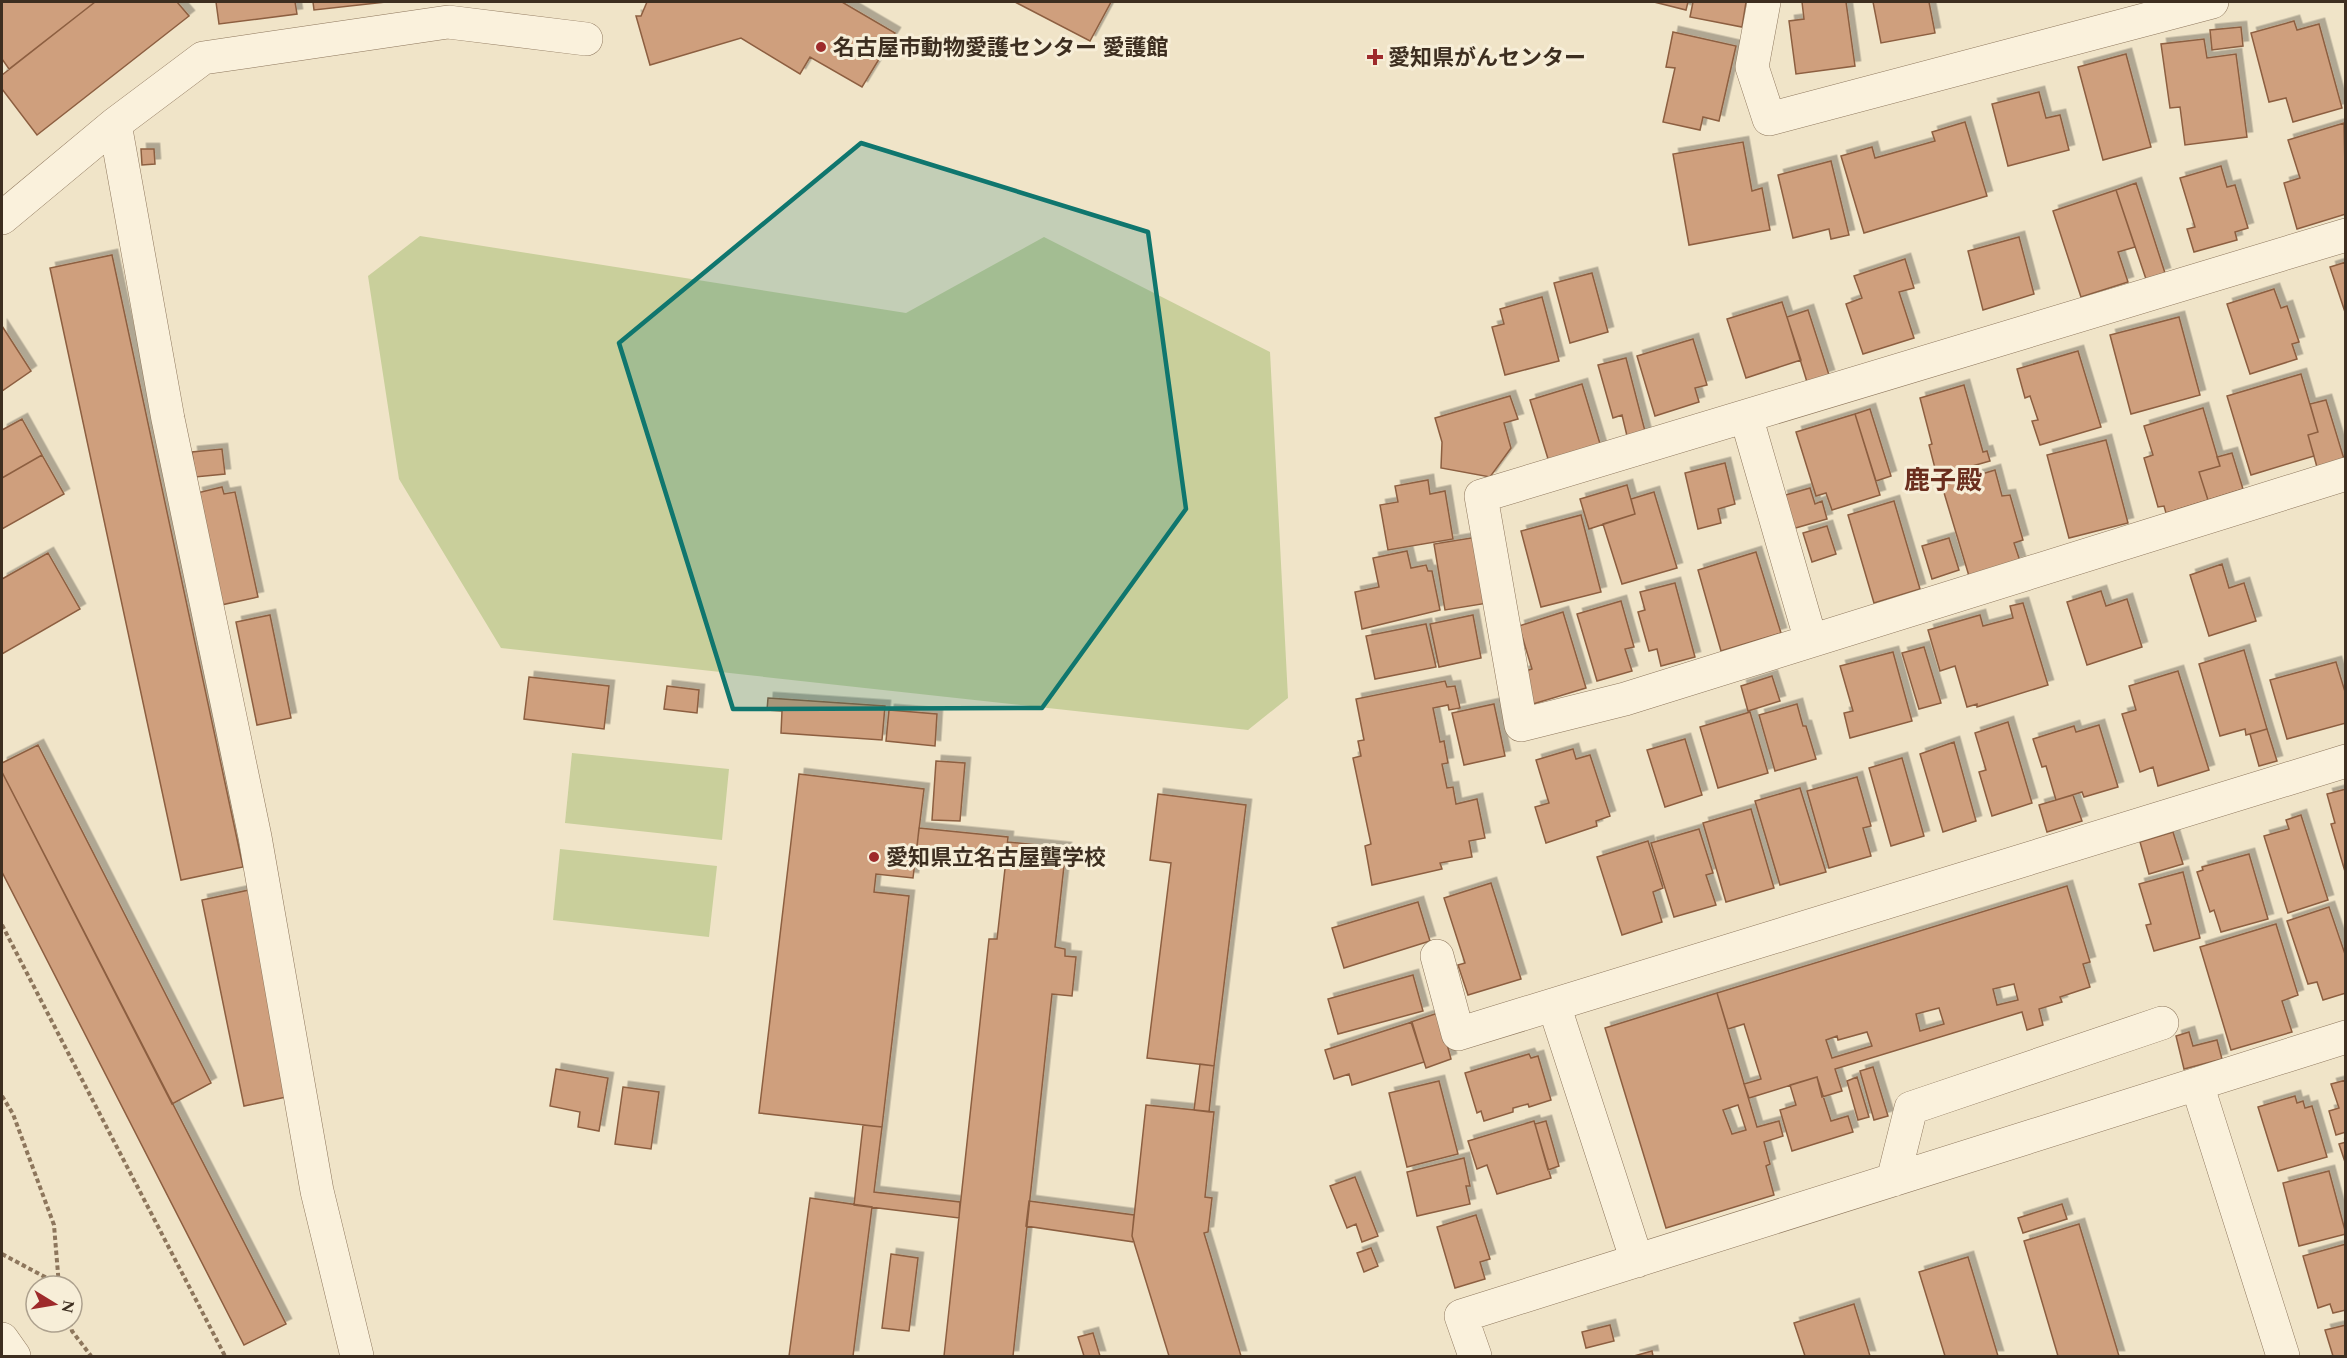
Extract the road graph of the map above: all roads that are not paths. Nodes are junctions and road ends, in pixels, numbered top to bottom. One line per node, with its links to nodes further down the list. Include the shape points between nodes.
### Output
1 (1764, 2): 2 (street, via 1752,67 1769,119)
2 (2212, 2)
3 (448, 12): 4 (street); 5 (street, via 203,58)
4 (586, 39)
5 (115, 124): 6 (street); 21 (street, via 168,419 255,837 317,1191)
6 (8, 212)
7 (2346, 235): 8 (street)
8 (1746, 416): 10 (street); 10 (street, via 1481,496 1521,725 1625,699)
9 (2346, 474): 10 (street)
10 (1811, 641)
11 (2346, 761): 13 (street)
12 (1437, 956): 13 (street, via 1458,1034)
13 (1554, 1005): 18 (street)
14 (2162, 1023): 17 (street, via 1911,1108)
15 (2346, 1037): 16 (street)
16 (2197, 1084): 17 (street); 23 (street)
17 (1893, 1180): 18 (street)
18 (1637, 1261): 22 (street, via 1461,1316)
19 (2, 1340): 20 (street)
20 (14, 1356)
21 (357, 1356)
22 (1475, 1356)
23 (2283, 1356)

